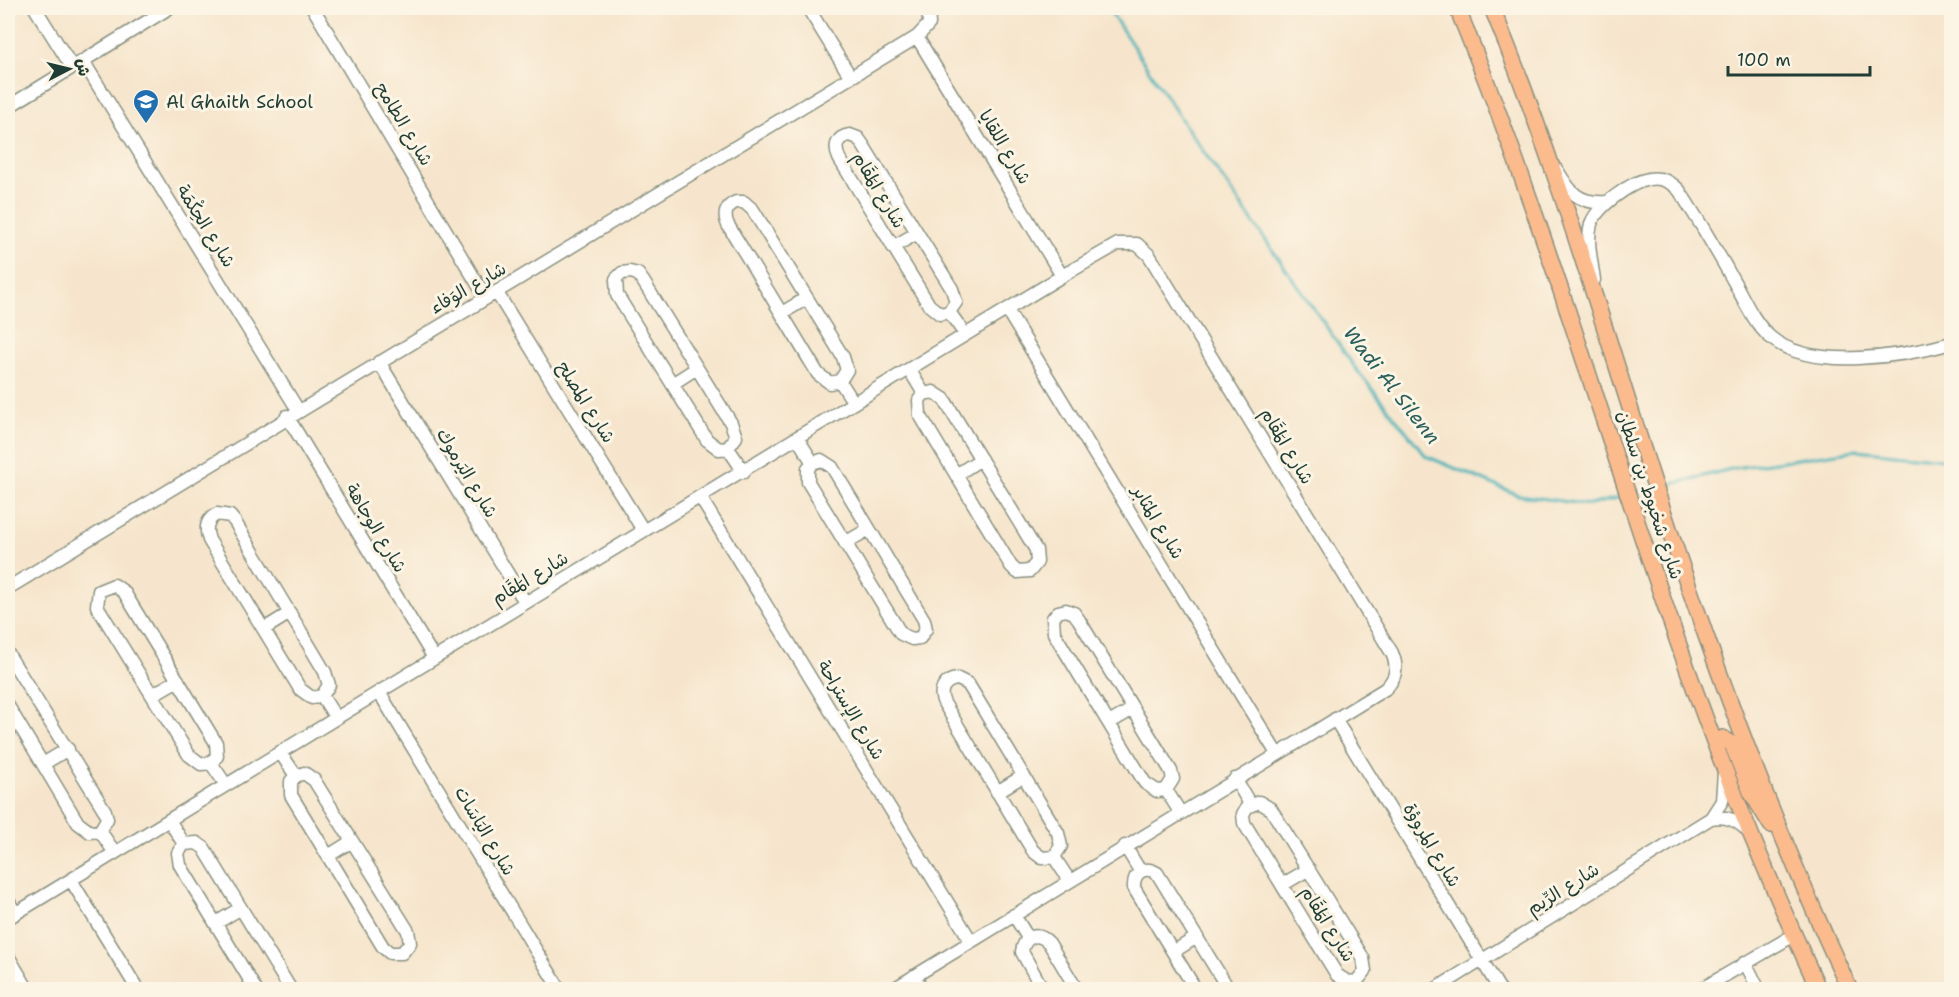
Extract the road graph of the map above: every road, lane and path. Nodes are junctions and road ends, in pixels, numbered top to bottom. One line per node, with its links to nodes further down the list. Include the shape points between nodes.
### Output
1 (35, 8): 10 (street)
2 (169, 8): 9 (street)
3 (313, 8): 19 (street, شارع الطامح, via 465,260)
4 (808, 8): 11 (street)
5 (928, 8): 8 (street, via 929,24)
6 (1457, 8): 61 (main road, شارع شخبوط بن سلطان, via 1544,236)
7 (1492, 8): 13 (main road, شارع شخبوط بن سلطان)
8 (916, 37): 11 (street, شارع الوَفاء); 17 (street, شارع اللقايا)
9 (83, 61): 10 (street); 33 (street, شارع الحِكْمَة)
10 (72, 68): 12 (street)
11 (850, 76): 19 (street, شارع الوَفاء)
12 (8, 107)
13 (1547, 153): 14 (street, via 1576,198); 18 (main road, شارع شخبوط بن سلطان)
14 (1606, 202): 18 (street, via 1590,230); 25 (street, via 1649,179 1674,184 1761,328 1789,349 1868,357 1918,352)
15 (917, 233): 16 (street, شارع المَقَام); 16 (street, شارع المَقَام, via 861,141 843,136 836,146 839,159); 22 (street, شارع المَقَام, via 954,294 956,302)
16 (893, 247): 22 (street, شارع المَقَام, via 928,305 940,314)
17 (1062, 276): 21 (street, شارع المَقَام); 57 (street, شارع المَقَام, via 1126,242 1146,251 1158,270 1394,658 1396,672 1389,686)
18 (1596, 294): 78 (main road, شارع شخبوط بن سلطان, via 1679,558)
19 (492, 295): 26 (street, شارع الوَفاء); 42 (street, شارع المصلح)
20 (807, 298): 23 (street); 23 (street, via 751,206 740,201 732,204 726,222); 29 (street, via 845,361 847,370)
21 (1007, 310): 24 (street, شارع المَقَام); 62 (street, شارع المثابر)
22 (949, 312): 24 (street, شارع المَقَام)
23 (782, 313): 29 (street, via 818,374 826,381)
24 (965, 334): 28 (street, شارع المَقَام)
25 (1952, 343)
26 (379, 362): 33 (street, شارع الوَفاء); 45 (street, شارع اليَرموك)
27 (697, 368): 30 (street); 30 (street, via 641,277 622,273 615,283 617,295); 35 (street, via 735,432)
28 (909, 369): 31 (street); 32 (street, شارع المَقَام)
29 (840, 381): 32 (street)
30 (672, 384): 35 (street, via 710,445 719,450)
31 (924, 394): 36 (street, via 941,395); 39 (street, via 918,411)
32 (854, 403): 34 (street, شارع المَقَام)
33 (293, 413): 44 (street, شارع الوَفاء); 49 (street, شارع الوجاهة)
34 (798, 438): 37 (street); 38 (street, شارع المَقَام)
35 (728, 448): 38 (street)
36 (981, 459): 39 (street); 39 (street, via 1038,554 1036,566 1030,572 1017,572 1011,566)
37 (813, 463): 41 (street, via 821,460 832,467); 43 (street, via 807,472 808,482)
38 (744, 472): 40 (street, شارع المَقَام)
39 (956, 475)
40 (700, 497): 42 (street, شارع المَقَام); 97 (street, شارع الإستراحة)
41 (869, 529): 43 (street); 43 (street, via 925,623 920,638 901,634)
42 (643, 530): 45 (street, شارع المَقَام)
43 (845, 543)
44 (8, 588)
45 (525, 602): 49 (street, شارع المَقَام)
46 (290, 613): 47 (street); 47 (street, via 233,518 221,513 213,516 206,527 209,540); 53 (street, via 329,680)
47 (264, 629): 53 (street, via 300,689 312,698)
48 (8, 654): 59 (street)
49 (434, 658): 51 (street, شارع المَقَام)
50 (178, 680): 52 (street); 52 (street, via 123,592 114,585 102,588 96,598 97,606); 63 (street, via 216,743 218,752)
51 (379, 692): 56 (street, شارع المَقَام); 107 (street, شارع اليَاسَات)
52 (152, 695): 63 (street, via 193,759 201,764)
53 (322, 696): 56 (street)
54 (8, 706): 64 (street)
55 (1133, 709): 58 (street); 58 (street, via 1077,616 1066,610 1058,612 1052,630); 69 (street, via 1171,771 1173,779)
56 (336, 718): 60 (street, شارع المَقَام)
57 (1335, 719): 62 (street, شارع المَقَام); 100 (street, شارع المروؤة)
58 (1109, 723): 69 (street, via 1149,787 1157,792)
59 (68, 749): 64 (street); 75 (street, via 105,811 106,824)
60 (280, 752): 65 (street); 68 (street, شارع المَقَام)
61 (1718, 753): 73 (street, via 1725,777 1723,795); 77 (main road, شارع شخبوط بن سلطان); 78 (main road, via 1723,738 1732,744 1758,805)
62 (1277, 754): 67 (street, شارع المَقَام)
63 (211, 763): 68 (street)
64 (43, 764): 75 (street, via 82,827 90,832)
65 (296, 776): 76 (street, via 304,773 311,777); 82 (street, via 290,784 291,795)
66 (1023, 776): 70 (street); 70 (street, via 968,684 958,679 948,682 941,692 942,700); 83 (street, via 1060,837 1061,846)
67 (1235, 779): 71 (street); 72 (street, شارع المَقَام)
68 (226, 785): 74 (street, شارع المَقَام)
69 (1166, 790): 72 (street)
70 (997, 792): 83 (street, via 1036,854 1046,859)
71 (1250, 804): 84 (street, شارع المَقَام, via 1268,805); 88 (street, شارع المَقَام, via 1243,814 1244,823)
72 (1180, 812): 80 (street, شارع المَقَام)
73 (1711, 818): 77 (street, via 1735,821); 100 (street, شارع الرِّيم)
74 (169, 820): 79 (street); 81 (street, شارع المَقَام)
75 (100, 831): 81 (street)
76 (352, 841): 82 (street); 82 (street, via 410,935 410,943 402,952 393,954 383,947)
77 (1753, 841): 94 (main road, شارع شخبوط بن سلطان)
78 (1784, 842): 119 (main road, شارع شخبوط بن سلطان)
79 (184, 844): 90 (street, via 201,845); 93 (street, via 178,853 180,865)
80 (1125, 846): 85 (street); 87 (street, شارع المَقَام)
81 (115, 853): 86 (street, شارع المَقَام)
82 (328, 856)
83 (1054, 857): 87 (street)
84 (1309, 869): 88 (street, شارع المَقَام); 88 (street, شارع المَقَام, via 1365,962 1363,975 1357,981 1348,982 1337,975)
85 (1140, 871): 95 (street, via 1157,873); 98 (street, via 1134,878 1134,888)
86 (71, 880): 92 (street, شارع المَقَام); 104 (street)
87 (1069, 880): 91 (street, شارع المَقَام)
88 (1282, 885)
89 (8, 900): 92 (street)
90 (240, 908): 93 (street); 106 (street)
91 (1014, 915): 96 (street); 97 (street, شارع المَقَام)
92 (11, 916)
93 (216, 923): 105 (street)
94 (1794, 935): 101 (street); 118 (main road, شارع شخبوط بن سلطان)
95 (1197, 937): 98 (street); 113 (street)
96 (1028, 938): 110 (street, via 1022,948 1023,956); 111 (street, via 1046,939)
97 (971, 940): 102 (street, شارع المَقَام)
98 (1173, 951): 112 (street)
99 (8, 956): 103 (street)
100 (1482, 961): 114 (street, شارع الرِّيم); 115 (street, شارع المروؤة)
101 (1745, 962): 116 (street); 117 (street)
102 (914, 976): 108 (street, شارع المَقَام); 109 (street)
103 (28, 990)
104 (138, 990)
105 (256, 990)
106 (291, 990)
107 (560, 990)
108 (892, 990)
109 (923, 990)
110 (1043, 990)
111 (1077, 990)
112 (1196, 990)
113 (1229, 990)
114 (1434, 990)
115 (1500, 990)
116 (1700, 990)
117 (1759, 990)
118 (1819, 990)
119 (1850, 990)

